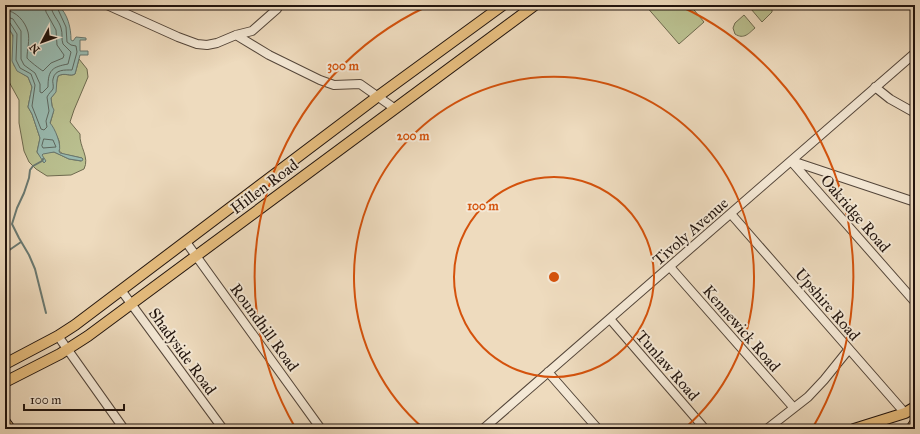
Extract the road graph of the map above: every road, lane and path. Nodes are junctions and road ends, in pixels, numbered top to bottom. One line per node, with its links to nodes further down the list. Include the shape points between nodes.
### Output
1 (107, 5): 5 (street, via 197,44 217,43)
2 (279, 5): 5 (street, via 252,31)
3 (503, 5): 8 (main road, Hillen Road)
4 (534, 5): 9 (main road, Hillen Road)
5 (236, 35): 8 (street, via 269,55 320,80 334,85 360,84)
6 (915, 53): 7 (street, Tivoly Avenue)
7 (875, 87): 10 (street); 11 (street, Tivoly Avenue)
8 (377, 97): 9 (street); 14 (main road, Hillen Road)
9 (394, 108): 15 (main road, Hillen Road)
10 (915, 113)
11 (791, 161): 12 (street); 13 (street, Tivoly Avenue); 18 (street, Oakridge Road)
12 (915, 202)
13 (731, 214): 16 (street, Tivoly Avenue); 22 (street, Upshire Road)
14 (186, 242): 15 (street, Roundhill Road); 17 (main road, Hillen Road)
15 (196, 256): 19 (main road, Hillen Road); 36 (street, Roundhill Road)
16 (670, 267): 20 (street, Tivoly Avenue); 28 (street, Kennewick Road)
17 (121, 290): 19 (street, Shadyside Road); 21 (main road, Hillen Road)
18 (915, 302)
19 (132, 304): 23 (main road, Hillen Road); 35 (street, Shadyside Road)
20 (610, 319): 25 (street, Tivoly Avenue); 38 (street, Tunlaw Road)
21 (58, 336): 23 (street); 24 (main road, Hillen Road)
22 (849, 349): 28 (street, via 817,387); 29 (street, Upshire Road)
23 (67, 350): 26 (main road, Hillen Road); 34 (street)
24 (5, 364)
25 (548, 372): 32 (street, Tivoly Avenue); 37 (street)
26 (5, 382)
27 (915, 407): 29 (main road)
28 (794, 408): 39 (street)
29 (905, 413): 40 (main road)
30 (5, 422): 33 (main road)
31 (915, 423): 41 (main road)
32 (487, 428)
33 (10, 429)
34 (124, 429)
35 (222, 429)
36 (321, 429)
37 (598, 429)
38 (705, 429)
39 (767, 429)
40 (854, 429)
41 (911, 429)

